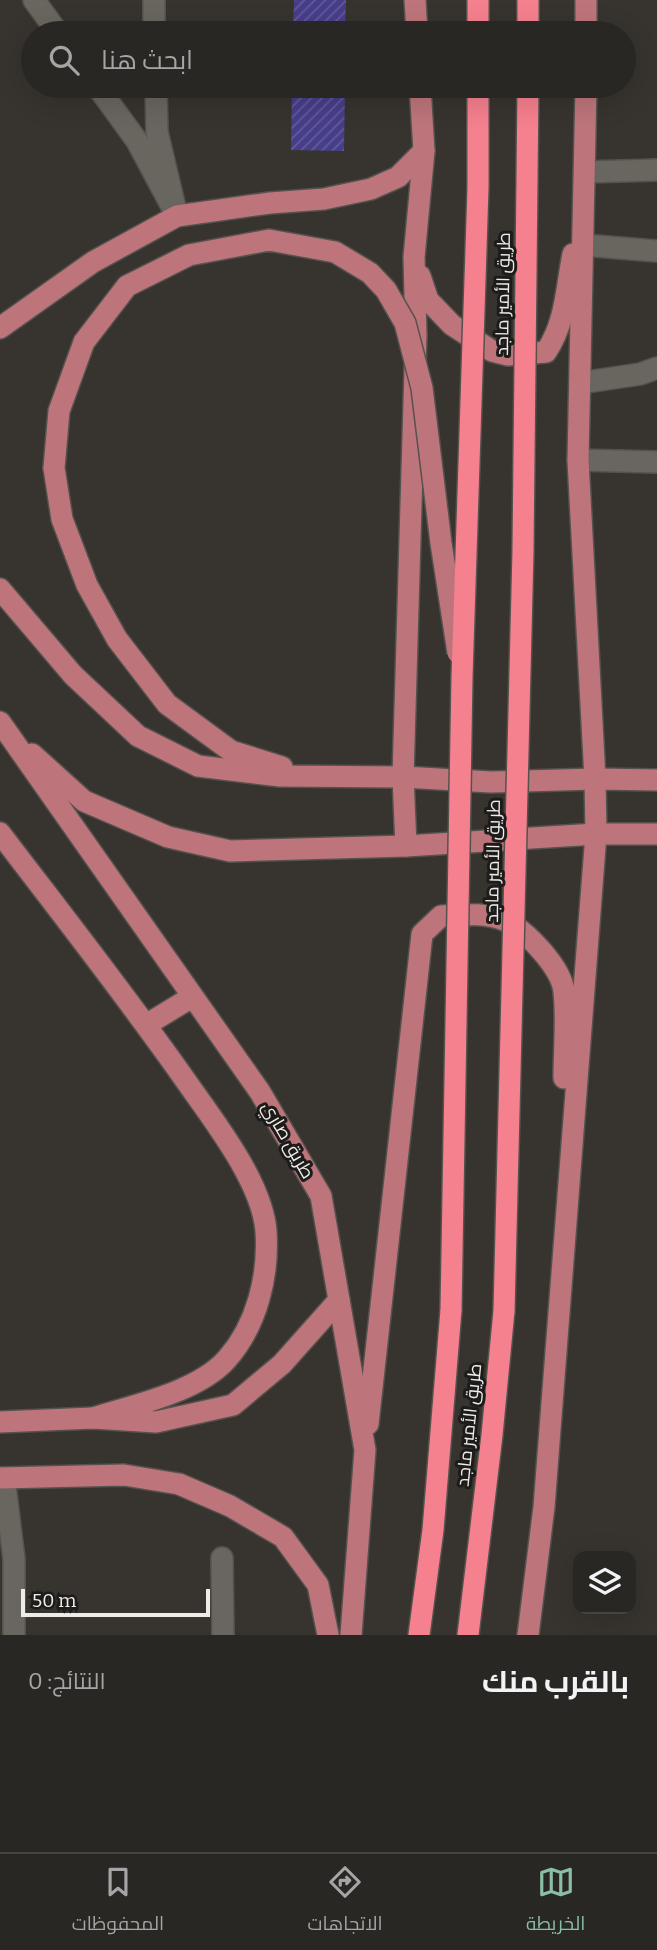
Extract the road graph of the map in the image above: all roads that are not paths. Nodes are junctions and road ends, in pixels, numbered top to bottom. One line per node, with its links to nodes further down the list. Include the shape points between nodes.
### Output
1 (34, 0): 7 (street)
2 (154, 0): 8 (street)
3 (415, 0): 9 (main road)
4 (478, 0): 10 (highway)
5 (528, 0): 11 (highway)
6 (586, 0): 12 (main road)
7 (49, 21)
8 (155, 21)
9 (416, 21)
10 (478, 21)
11 (528, 21)
12 (586, 21)
13 (106, 98): 22 (street, via 137,141)
14 (156, 98): 22 (street, via 157,132)
15 (421, 98): 19 (main road)
16 (478, 98): 32 (highway, طريق الأمير ماجد, bridge)
17 (528, 98): 57 (highway, طريق الأمير ماجد, bridge, via 523,551 504,1311)
18 (586, 98): 21 (main road)
19 (424, 151): 22 (main road, via 398,177 371,189); 25 (main road)
20 (657, 170): 21 (street)
21 (585, 179): 23 (main road); 25 (main road, via 565,304 557,335 546,352 508,355 492,351 452,325 428,300)
22 (177, 216): 26 (main road, via 93,262)
23 (583, 245): 24 (street); 28 (main road)
24 (657, 251)
25 (414, 257): 35 (main road, via 416,335)
26 (0, 328)
27 (657, 368): 28 (street)
28 (580, 383): 29 (main road)
29 (578, 460): 30 (street); 36 (main road)
30 (657, 462)
31 (0, 589): 34 (main road, via 73,675 138,736 198,766 280,776)
32 (461, 677): 34 (main road, bridge, via 422,388 405,323 386,290 335,252 270,240 189,255 127,286 84,342 59,411 54,468 62,519 87,585 117,639 167,704 231,751 288,769); 56 (highway, طريق الأمير ماجد, bridge, via 451,1310 433,1530)
33 (2, 725): 41 (main road, via 83,801 168,837 230,851); 42 (main road, طريق صاري)
34 (364, 777): 35 (main road)
35 (403, 777): 36 (main road, via 491,782); 41 (main road)
36 (595, 779): 37 (main road); 39 (main road)
37 (657, 780)
38 (0, 833): 43 (main road)
39 (596, 834): 40 (main road); 41 (main road); 44 (main road)
40 (657, 834)
41 (406, 846)
42 (192, 997): 43 (main road); 45 (main road, طريق صاري, via 260,1092 321,1196)
43 (146, 1025): 46 (main road, via 230,1143 253,1187 266,1229 264,1288 248,1326 226,1360 190,1387)
44 (563, 1259): 48 (main road, via 564,990 541,948 505,920 441,916 422,934); 58 (main road, via 544,1507)
45 (339, 1300): 46 (main road, via 282,1364 233,1405 156,1423); 48 (main road, طريق صاري)
46 (93, 1418): 47 (main road)
47 (0, 1422)
48 (365, 1450): 55 (main road, طريق صاري)
49 (2, 1478): 51 (street); 54 (main road, via 124,1475 179,1484 230,1506 283,1537 318,1585)
50 (222, 1558): 53 (street)
51 (7, 1559): 52 (street)
52 (14, 1635)
53 (223, 1635)
54 (328, 1635)
55 (351, 1635)
56 (419, 1635)
57 (468, 1635)
58 (528, 1635)

